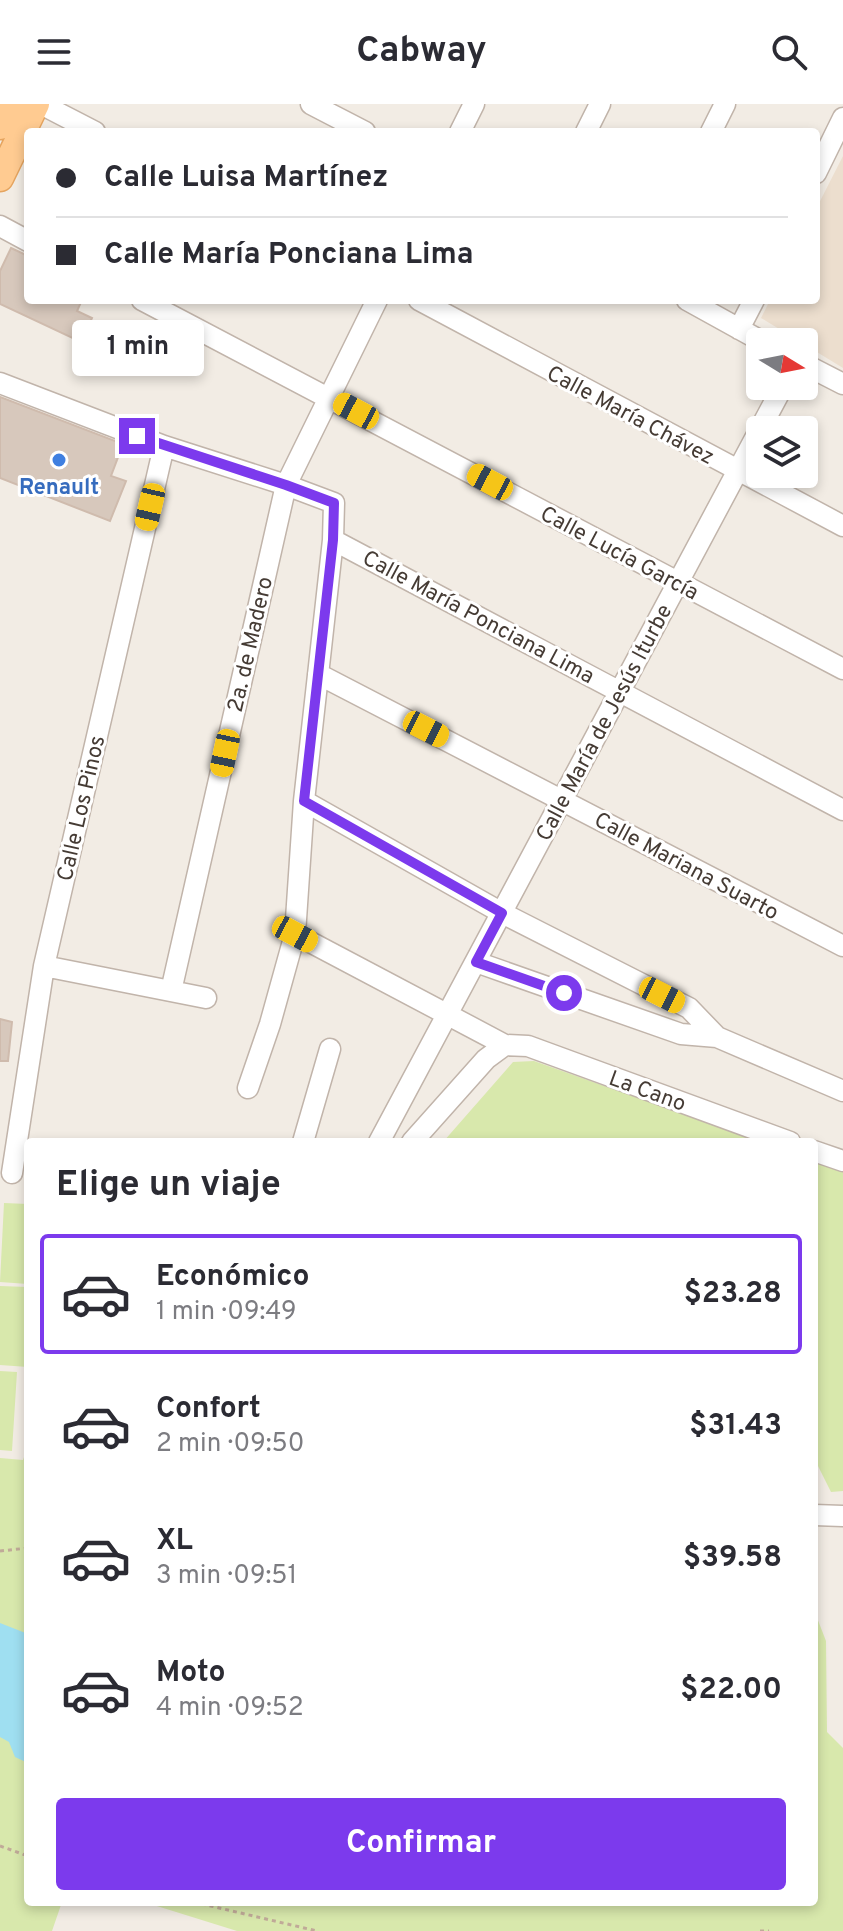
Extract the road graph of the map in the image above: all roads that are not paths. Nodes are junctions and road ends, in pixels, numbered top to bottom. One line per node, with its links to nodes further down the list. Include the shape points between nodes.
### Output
1 (11, 104): 8 (main road)
2 (39, 104): 9 (main road); 10 (street)
3 (311, 104): 11 (street)
4 (474, 104): 12 (street)
5 (600, 104): 13 (street)
6 (725, 104): 14 (street)
7 (843, 118): 16 (street)
8 (0, 126)
9 (26, 128)
10 (87, 128)
11 (357, 128)
12 (462, 128)
13 (588, 128)
14 (713, 128)
15 (24, 132): 17 (main road)
16 (820, 165)
17 (0, 178)
18 (0, 226): 19 (street)
19 (24, 239)
20 (150, 304): 30 (street, Calle Lucía García)
21 (375, 304): 30 (street, 2a. de Madero)
22 (426, 304): 33 (street, Calle María Chávez)
23 (694, 304): 25 (street)
24 (752, 304): 25 (street)
25 (739, 329): 26 (street)
26 (746, 333)
27 (818, 371): 29 (street)
28 (0, 383): 32 (street)
29 (843, 384)
30 (329, 397): 34 (street, 2a. de Madero); 37 (street, Calle Lucía García)
31 (776, 400): 33 (street, Calle María de Jesús Iturbe)
32 (164, 446): 34 (street); 48 (street, Calle Los Pinos)
33 (738, 471): 35 (street, Calle María Chávez); 37 (street, Calle María de Jesús Iturbe)
34 (286, 485): 36 (street, via 334,503); 49 (street, 2a. de Madero)
35 (843, 526)
36 (333, 540): 39 (street); 40 (street, Calle María Ponciana Lima)
37 (678, 583): 38 (street, Calle Lucía García); 40 (street, Calle María de Jesús Iturbe)
38 (843, 669)
39 (318, 674): 41 (street, Calle Mariana Suarto); 42 (street)
40 (620, 690): 41 (street, Calle María de Jesús Iturbe); 43 (street, Calle María Ponciana Lima)
41 (561, 799): 44 (street, Calle María de Jesús Iturbe); 46 (street, Calle Mariana Suarto)
42 (304, 801): 44 (street); 45 (street)
43 (843, 810)
44 (502, 913): 47 (street, Calle María de Jesús Iturbe); 52 (street, via 689,1008)
45 (295, 934): 51 (street, La Cano); 55 (street)
46 (843, 946)
47 (476, 962): 51 (street, Calle María de Jesús Iturbe); 52 (street, via 681,1034)
48 (44, 966): 49 (street); 63 (street, Calle Los Pinos)
49 (171, 991): 50 (street)
50 (206, 998)
51 (446, 1016): 53 (street, La Cano); 58 (street, Calle María de Jesús Iturbe)
52 (717, 1037): 56 (street)
53 (505, 1045): 59 (street); 60 (street, La Cano, via 528,1046)
54 (330, 1049): 57 (street)
55 (248, 1088)
56 (843, 1091)
57 (304, 1138)
58 (381, 1138)
59 (416, 1138)
60 (779, 1138)
61 (818, 1152): 62 (street)
62 (843, 1161)
63 (13, 1174)
64 (818, 1515): 65 (street)
65 (843, 1516)

